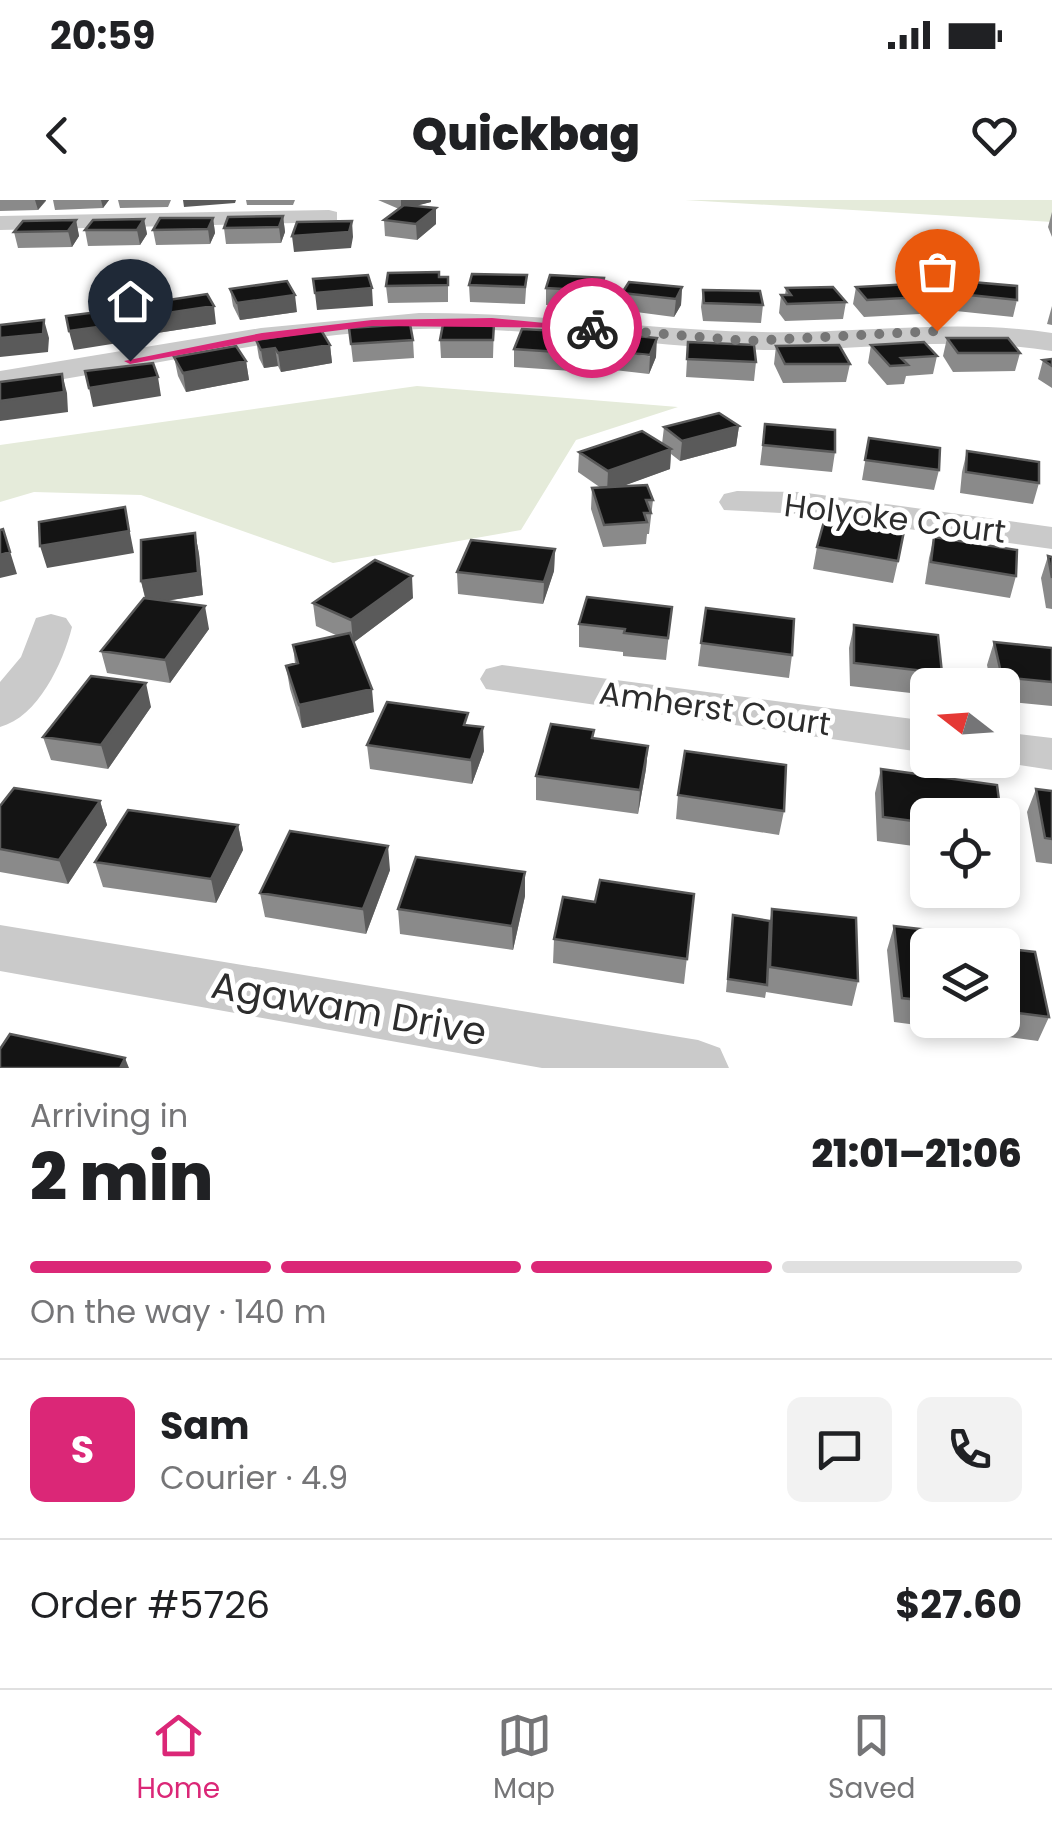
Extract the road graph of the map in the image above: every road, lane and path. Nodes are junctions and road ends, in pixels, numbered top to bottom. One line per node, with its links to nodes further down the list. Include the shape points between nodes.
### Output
1 (329, 218): 2 (street)
2 (0, 223)
3 (1052, 342): 4 (street, via 964,331 748,341 419,321 297,331)
4 (0, 380)
5 (738, 502): 6 (street, Holyoke Court, via 800,503)
6 (1052, 538)
7 (50, 627): 9 (street, via 42,660)
8 (502, 679): 10 (street, Amherst Court)
9 (0, 712)
10 (910, 736)
11 (1020, 750): 12 (street)
12 (1052, 754)
13 (0, 948): 14 (street, Agawam Drive)
14 (698, 1068)

